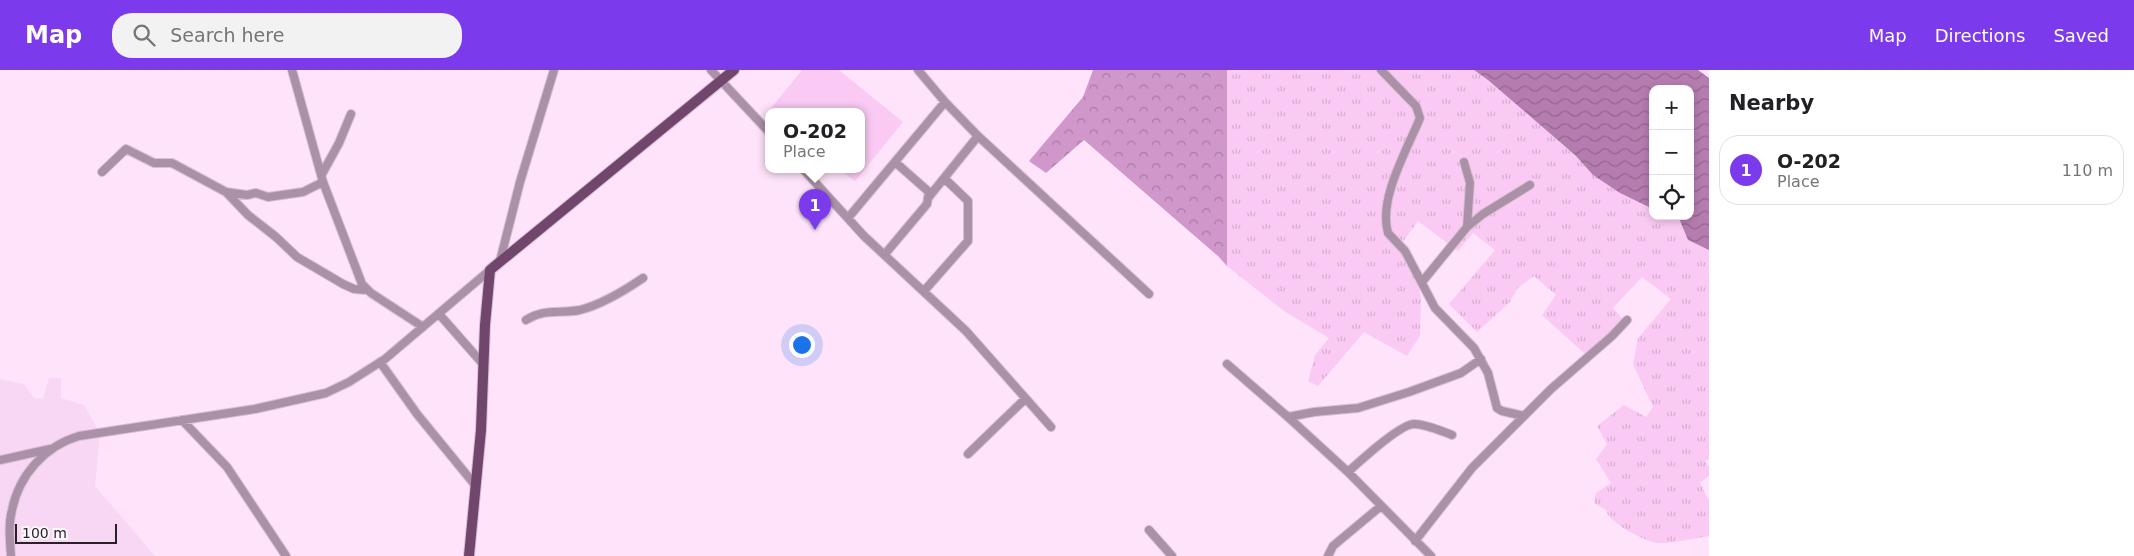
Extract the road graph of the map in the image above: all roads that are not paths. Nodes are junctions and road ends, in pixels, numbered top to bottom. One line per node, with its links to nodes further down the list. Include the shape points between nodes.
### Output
1 (292, 70): 16 (street)
2 (554, 70): 24 (street)
3 (711, 70): 7 (street)
4 (734, 70): 7 (main road)
5 (918, 70): 8 (street)
6 (1380, 70): 27 (street, via 1420,111 1420,118 1390,189 1387,228 1391,238 1405,251)
7 (722, 80): 10 (street); 24 (main road)
8 (945, 102): 11 (street); 12 (street)
9 (351, 114): 16 (street)
10 (765, 128)
11 (978, 136): 17 (street); 30 (street)
12 (896, 162): 20 (street, via 929,192); 21 (street)
13 (1464, 162): 22 (street, via 1470,183)
14 (102, 172): 19 (street, via 129,149 154,163 172,163)
15 (807, 173): 21 (street)
16 (323, 178): 19 (street, via 303,192 268,197 256,193); 28 (street, via 345,244)
17 (944, 178): 20 (street); 29 (street, via 968,201 968,241)
18 (1530, 185): 22 (street)
19 (226, 192): 28 (street, via 297,257 343,284)
20 (928, 198): 23 (street, via 915,220)
21 (848, 218): 23 (street)
22 (1467, 227): 27 (street)
23 (884, 254): 29 (street)
24 (500, 261): 25 (main road)
25 (490, 270): 31 (street); 37 (main road)
26 (643, 278): 32 (street, via 619,294 580,310 538,313)
27 (1422, 282): 35 (street, via 1435,308 1471,344)
28 (367, 290): 34 (street)
29 (924, 291): 39 (street, via 966,331)
30 (1149, 294)
31 (439, 314): 34 (street); 37 (street)
32 (526, 320)
33 (1627, 320): 40 (street)
34 (423, 326): 36 (street)
35 (1481, 359): 40 (street, via 1497,408); 41 (street, via 1461,374 1353,409)
36 (380, 362): 42 (street, via 349,382 320,395); 49 (street, via 417,414)
37 (483, 364): 49 (main road)
38 (1227, 364): 41 (street)
39 (1025, 399): 43 (street); 46 (street)
40 (1524, 416): 52 (street, via 1472,468)
41 (1288, 417): 48 (street)
42 (182, 420): 45 (street, via 78,436); 54 (street, via 227,467)
43 (1051, 427)
44 (1452, 435): 48 (street, via 1416,424 1409,425)
45 (54, 448): 47 (street); 53 (street, via 26,474 14,501 10,521)
46 (968, 454)
47 (0, 460)
48 (1348, 472): 50 (street)
49 (475, 485): 55 (main road)
50 (1381, 506): 52 (street); 57 (street, via 1333,546)
51 (1150, 530): 56 (street)
52 (1415, 541): 58 (street)
53 (11, 556)
54 (286, 556)
55 (469, 556)
56 (1172, 556)
57 (1328, 556)
58 (1431, 556)

